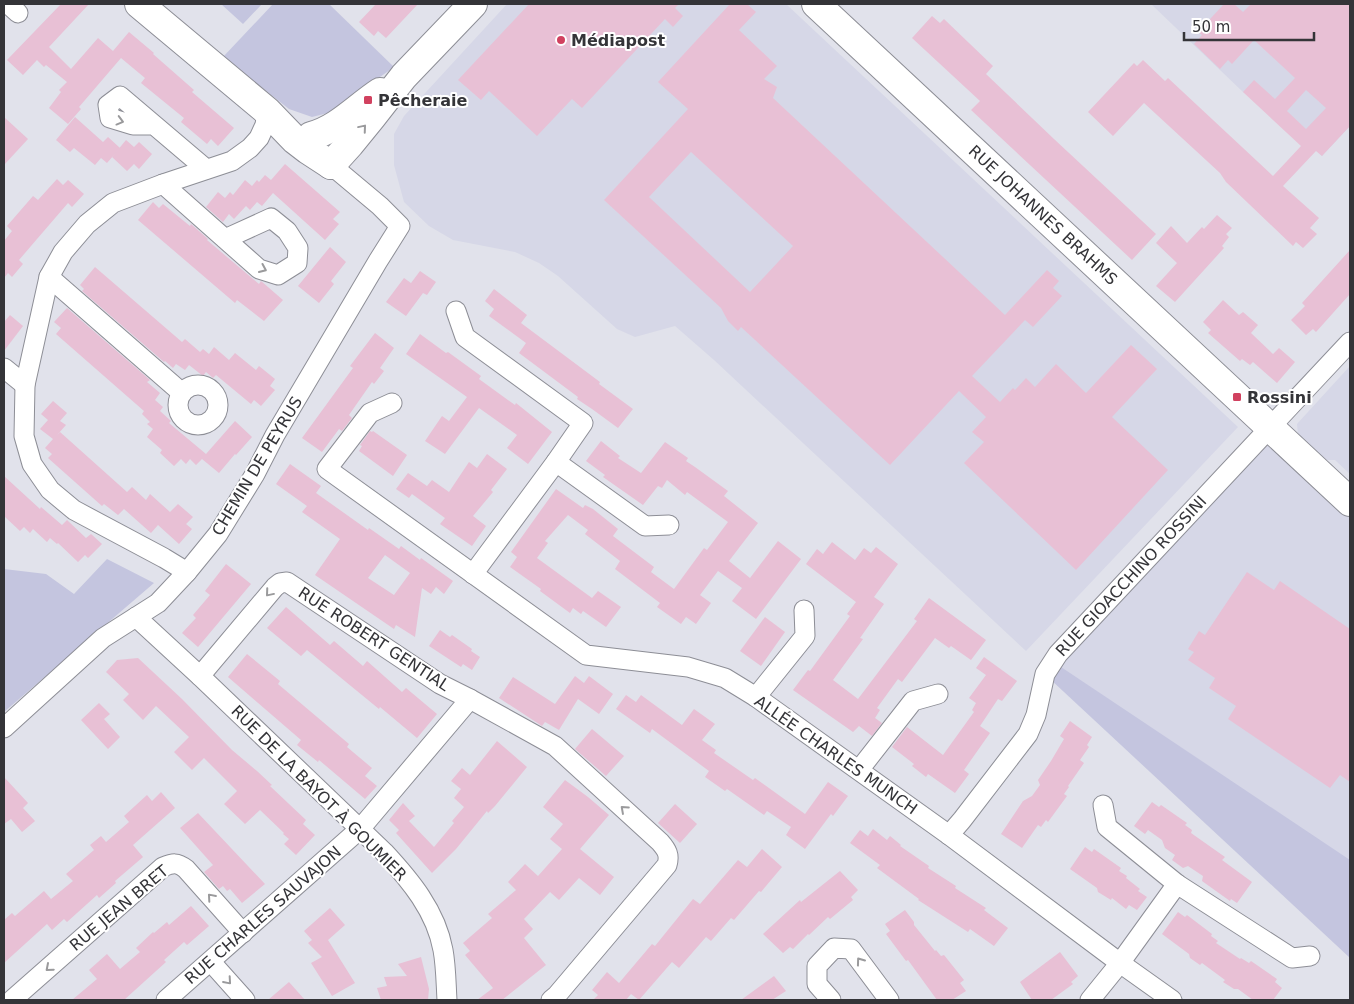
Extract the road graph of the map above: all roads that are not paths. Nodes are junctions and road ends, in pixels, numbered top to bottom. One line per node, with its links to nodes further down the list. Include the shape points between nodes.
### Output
1 (139, 4): 5 (street)
2 (472, 4): 4 (street)
3 (816, 4): 18 (street, RUE JOHANNES BRAHMS)
4 (404, 76): 7 (street, via 368,100); 7 (street, one-way to 4, via 350,144)
5 (278, 121): 7 (street, via 295,140); 8 (street, via 264,125 250,148 232,161)
6 (154, 125): 8 (street)
7 (323, 147): 22 (street, CHEMIN DE PEYRUS, via 400,226 237,504)
8 (206, 169): 9 (street)
9 (163, 184): 10 (street); 11 (street, via 113,203 87,224 63,252)
10 (225, 239)
11 (49, 277): 15 (street); 16 (street)
12 (456, 311): 19 (street, via 465,337 583,423)
13 (1350, 342): 18 (street, RUE GIOACCHINO ROSSINI)
14 (4, 368): 15 (street)
15 (24, 386): 22 (street, via 24,436 32,464 50,490 74,510)
16 (182, 393)
17 (392, 403): 23 (street, ALLÉE CHARLES MUNCH, via 370,413 326,469)
18 (1270, 427): 20 (street, RUE JOHANNES BRAHMS); 34 (street, RUE GIOACCHINO ROSSINI, via 1058,654 1045,674 1036,715 1028,734)
19 (556, 462): 21 (street, via 646,526); 23 (street)
20 (1350, 502)
21 (669, 526)
22 (187, 572): 25 (street, CHEMIN DE PEYRUS, via 158,604)
23 (473, 574): 28 (street, ALLÉE CHARLES MUNCH, via 586,655 688,666 725,678)
24 (804, 610): 28 (street, via 805,636)
25 (136, 617): 26 (street, RUE DE LA BAYOT À GOUMIER); 30 (street, CHEMIN DE PEYRUS, via 103,638)
26 (200, 676): 29 (street, RUE ROBERT GENTIAL, one-way to 26, via 440,684 287,582 275,586); 33 (street, RUE DE LA BAYOT À GOUMIER)
27 (938, 694): 31 (street, via 913,701)
28 (756, 697): 31 (street, ALLÉE CHARLES MUNCH)
29 (470, 699): 33 (street, RUE ROBERT GENTIAL); 44 (street, RUE ROBERT GENTIAL, one-way to 29, via 667,865 667,850 554,746)
30 (4, 728)
31 (859, 770): 34 (street, ALLÉE CHARLES MUNCH)
32 (1103, 805): 35 (street, via 1107,827)
33 (360, 829): 36 (street, RUE CHARLES SAUVAJON); 43 (street, RUE DE LA BAYOT À GOUMIER, via 402,872 431,914 443,950)
34 (949, 834): 39 (street, ALLÉE CHARLES MUNCH)
35 (1177, 884): 37 (street, via 1292,958); 39 (street)
36 (243, 933): 38 (street, RUE CHARLES SAUVAJON); 40 (street, RUE JEAN BRET, one-way to 40, via 186,868 172,864 163,868)
37 (1310, 956)
38 (211, 962): 41 (street, RUE CHARLES SAUVAJON); 42 (street, one-way to 42)
39 (1120, 963): 47 (street); 48 (street, ALLÉE CHARLES MUNCH)
40 (12, 1000)
41 (166, 1000)
42 (245, 1000)
43 (447, 1000)
44 (551, 1000)
45 (831, 1000): 46 (street, one-way to 45, via 851,949 834,948 817,966 817,984)
46 (889, 1000)
47 (1090, 1000)
48 (1172, 1000)

